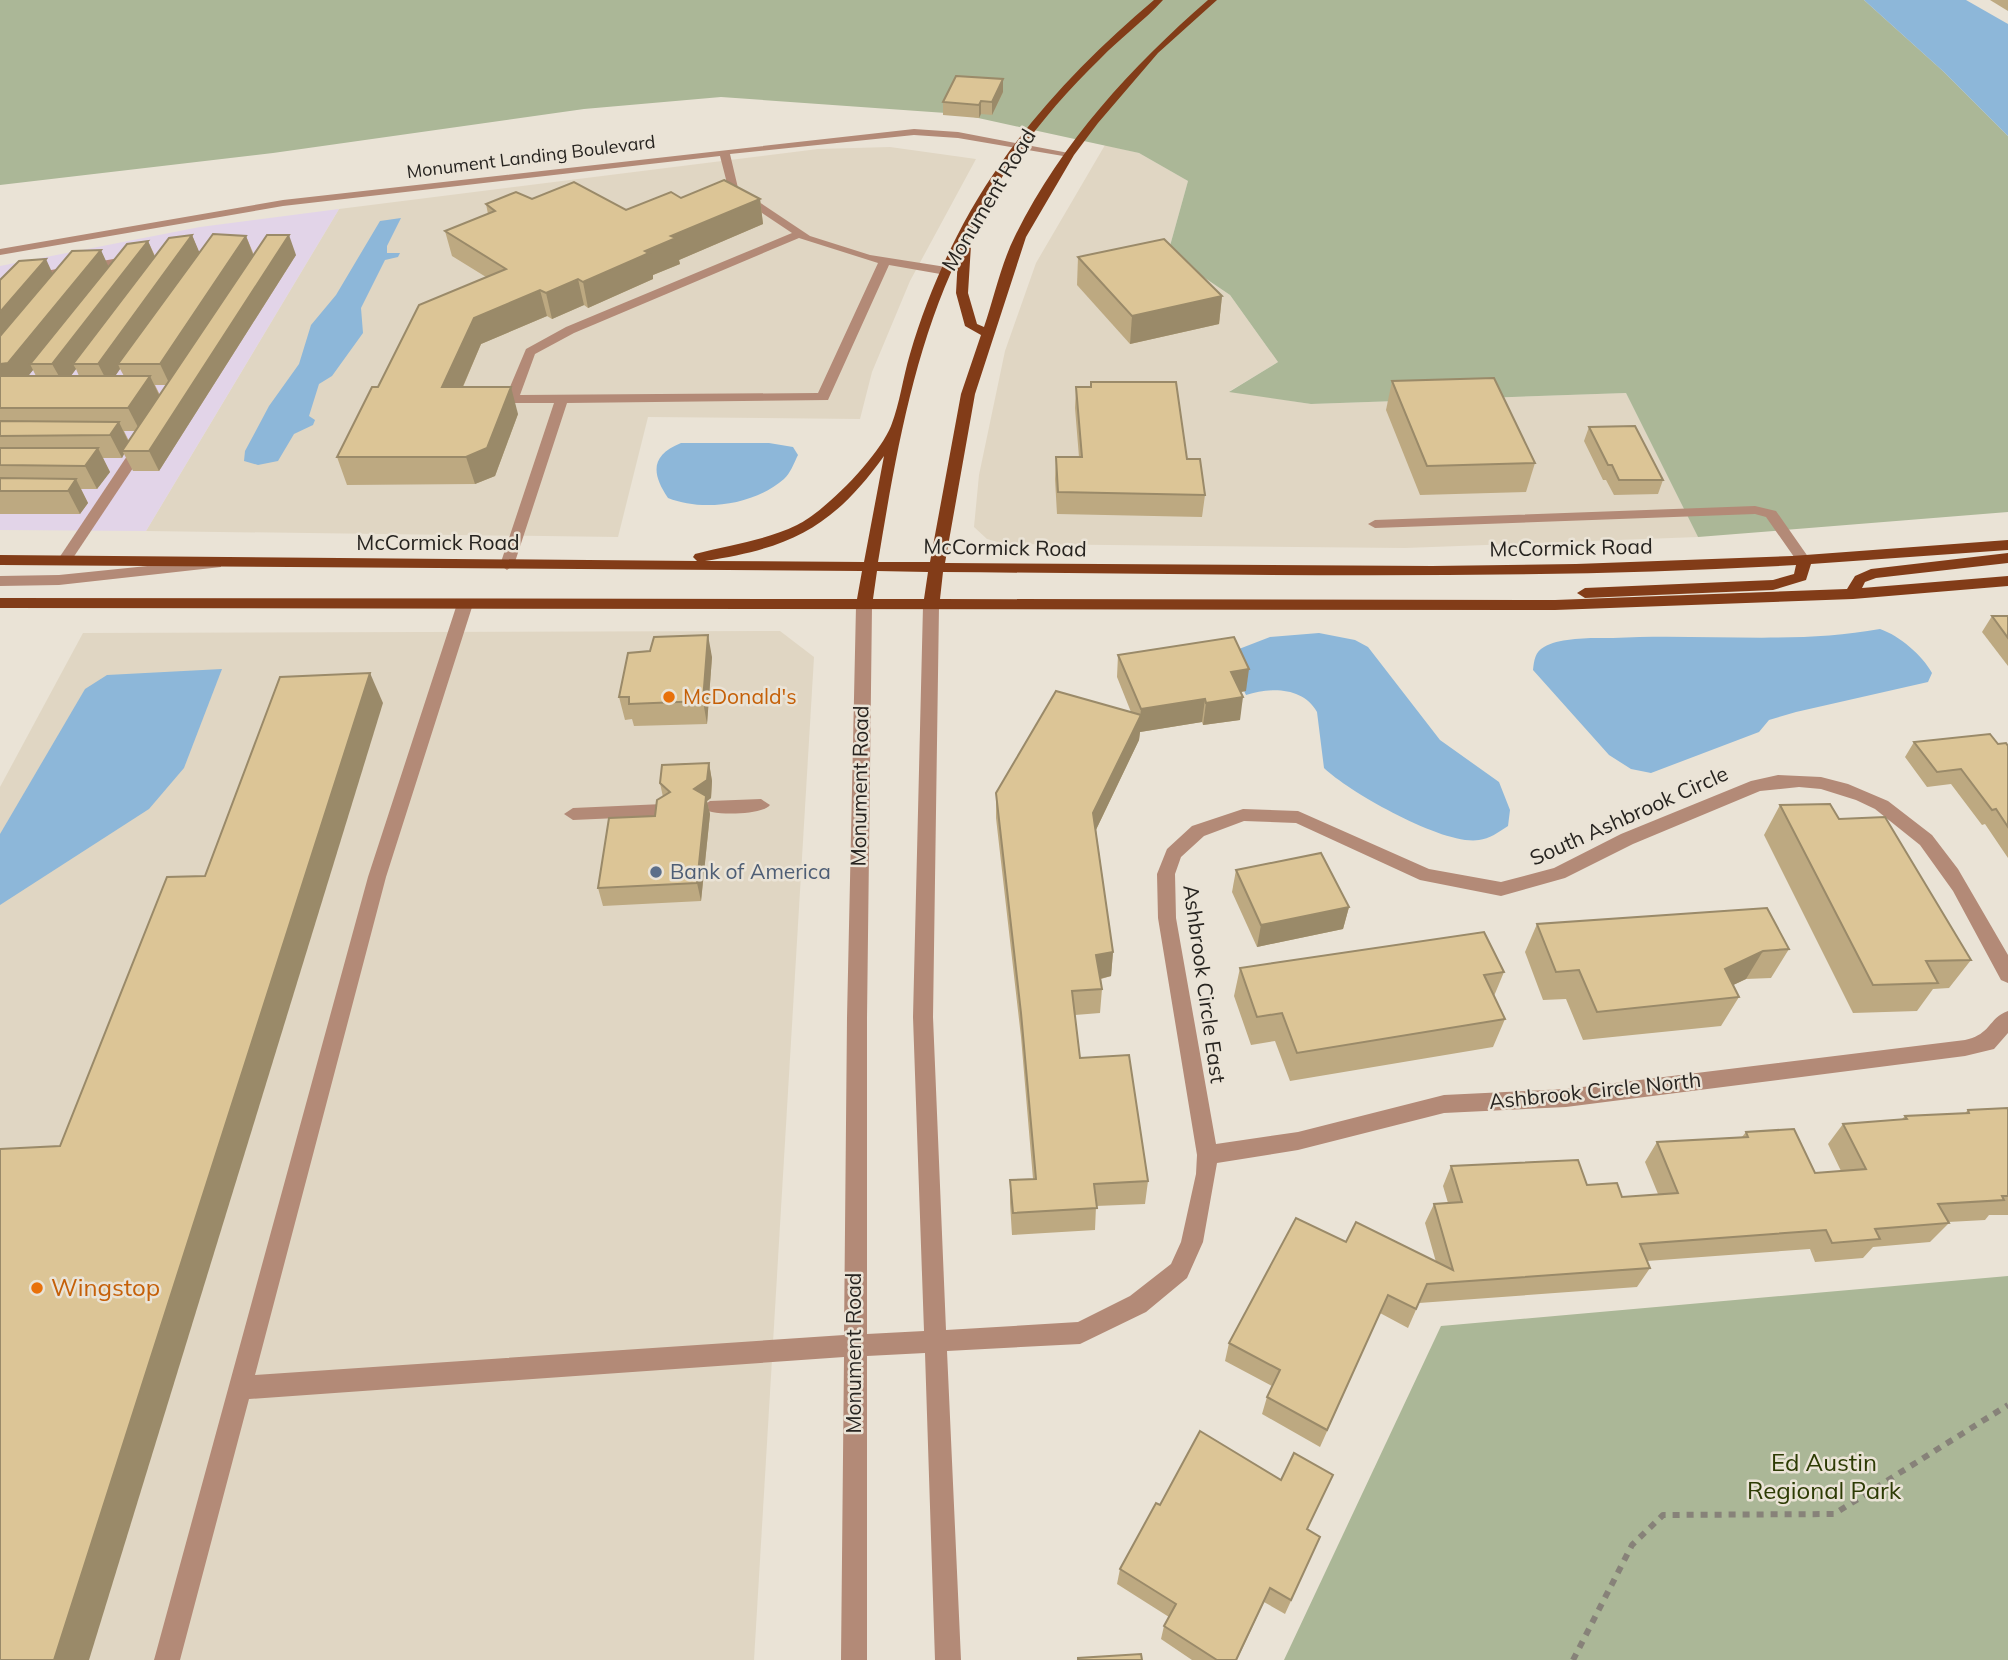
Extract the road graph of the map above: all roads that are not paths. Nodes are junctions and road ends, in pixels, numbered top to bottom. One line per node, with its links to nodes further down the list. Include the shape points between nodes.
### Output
1 (1159, 0): 3 (main road, Monument Road, via 1075,77)
2 (1213, 0): 5 (main road, via 1155,51)
3 (1018, 145): 4 (street, Monument Landing Boulevard, via 914,132); 5 (street, Monument Landing Boulevard); 6 (main road, Monument Road)
4 (724, 152): 7 (street, via 733,189); 8 (street, Monument Landing Boulevard, via 283,203)
5 (1069, 154): 19 (main road, via 1020,237)
6 (966, 231): 13 (main road, Monument Road); 19 (main road, via 962,293 971,326)
7 (800, 234): 11 (street); 20 (street, via 570,330 530,352 512,399)
8 (0, 252)
9 (155, 254): 10 (street)
10 (131, 259): 12 (street); 15 (street)
11 (884, 262): 13 (street); 20 (street, via 823,397)
12 (76, 269): 14 (street); 17 (street)
13 (946, 271): 21 (main road, Monument Road, via 922,334)
14 (24, 279): 16 (street); 18 (street)
15 (114, 279)
16 (0, 283)
17 (59, 289)
18 (8, 297)
19 (986, 333): 33 (main road, via 968,394)
20 (562, 399): 30 (street)
21 (900, 423): 31 (main road, via 859,482 825,515 778,538 719,555); 32 (main road, Monument Road)
22 (133, 438): 27 (street, via 146,438 101,496)
23 (1375, 524): 28 (street, via 1755,510 1770,514)
24 (2008, 545): 28 (main road, McCormick Road)
25 (2008, 558): 36 (main road, via 1861,576)
26 (0, 560): 27 (main road, McCormick Road)
27 (64, 561): 29 (main road, McCormick Road)
28 (1804, 561): 33 (main road, McCormick Road, via 1539,571); 39 (main road, via 1801,577 1773,585 1590,592 1548,597)
29 (226, 563): 30 (main road, McCormick Road); 34 (street, via 59,580)
30 (507, 565): 31 (main road, McCormick Road)
31 (636, 565): 32 (main road, McCormick Road)
32 (870, 567): 33 (main road, McCormick Road); 41 (main road, Monument Road)
33 (938, 569): 40 (main road)
34 (0, 581)
35 (2008, 581): 36 (main road)
36 (1853, 594): 39 (main road)
37 (0, 603): 38 (main road)
38 (465, 604): 41 (main road); 52 (street, via 377,877)
39 (1531, 605): 40 (main road)
40 (931, 606): 41 (main road); 50 (street, via 923,1017)
41 (864, 607): 51 (street, Monument Road)
42 (761, 805): 43 (street)
43 (710, 807)
44 (663, 810): 45 (street)
45 (573, 814)
46 (1198, 831): 47 (street, South Ashbrook Circle, via 1243,815 1298,817 1426,875 1501,889 1559,873 1757,785 1819,782 1882,806 1916,830 1962,892); 49 (street, Ashbrook Circle East, via 1173,854 1166,874 1167,918)
47 (2008, 975)
48 (2008, 1018): 49 (street, Ashbrook Circle North, via 1987,1043 1566,1098 1444,1104 1298,1141)
49 (1208, 1156): 50 (street, Ashbrook Circle East, via 1192,1242 1179,1271 1138,1304 1080,1333)
50 (934, 1341): 51 (street, Ashbrook Circle East); 55 (street)
51 (854, 1345): 52 (street, Ashbrook Circle East); 54 (street, Monument Road)
52 (240, 1388): 53 (street)
53 (167, 1660)
54 (854, 1660)
55 (948, 1660)

